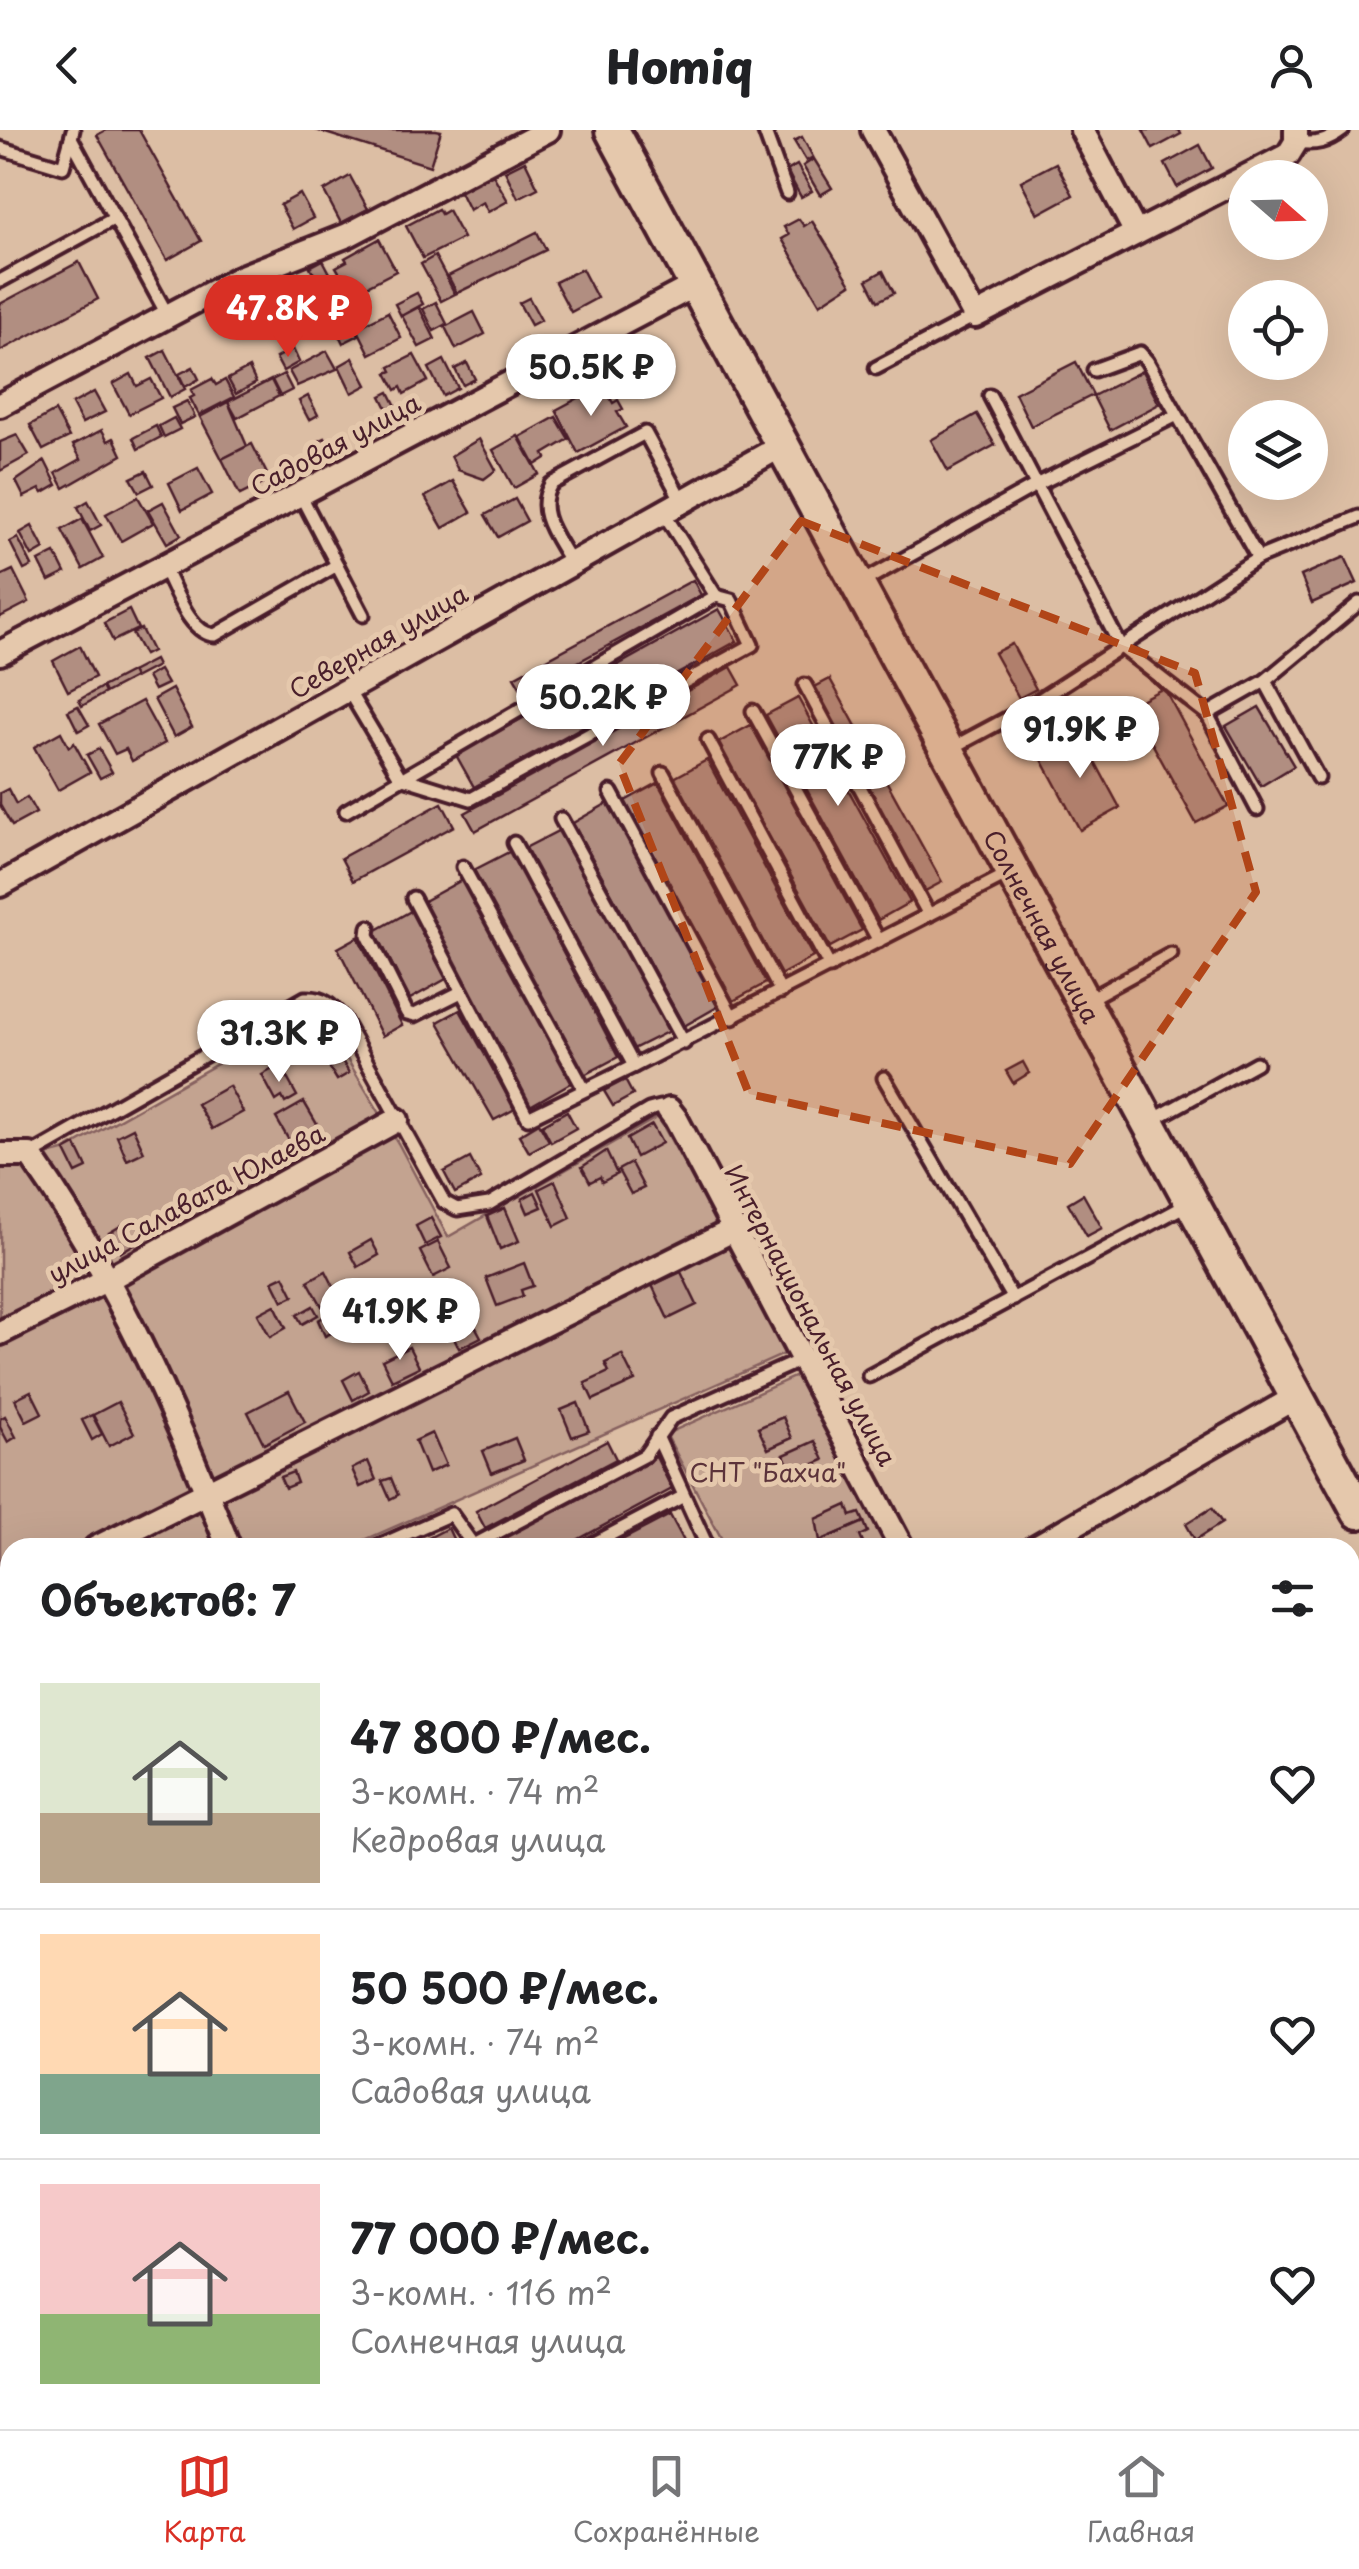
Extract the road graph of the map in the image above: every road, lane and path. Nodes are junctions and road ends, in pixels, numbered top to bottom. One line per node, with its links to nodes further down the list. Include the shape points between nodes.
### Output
1 (612, 130): 16 (street, Солнечная улица)
2 (764, 130): 12 (lane)
3 (873, 130): 18 (street)
4 (1082, 130): 14 (street)
5 (1344, 130): 8 (lane, via 1313,144)
6 (534, 133): 17 (street, via 348,234)
7 (72, 134): 10 (lane); 11 (lane)
8 (1296, 136): 14 (street, via 1288,155)
9 (0, 148): 10 (lane)
10 (63, 167): 11 (lane)
11 (91, 176): 13 (lane)
12 (787, 194)
13 (115, 218): 15 (lane); 17 (lane)
14 (1136, 233): 18 (street)
15 (0, 281)
16 (697, 284): 24 (street, Солнечная улица); 26 (street, Садовая улица)
17 (168, 316): 22 (street)
18 (975, 316): 19 (lane)
19 (876, 368)
20 (1094, 370): 23 (lane, via 1140,354)
21 (990, 396): 25 (lane)
22 (0, 405)
23 (1177, 414): 25 (lane); 29 (lane)
24 (783, 445): 27 (street, Северная улица); 33 (street, Солнечная улица)
25 (1036, 485): 33 (lane); 37 (lane)
26 (300, 494): 31 (lane); 32 (street, Садовая улица)
27 (672, 507): 30 (street, Северная улица); 30 (lane, via 645,433 551,484 543,497 544,514); 34 (lane)
28 (1359, 517): 29 (lane)
29 (1258, 558): 37 (lane)
30 (571, 562): 41 (street, Северная улица)
31 (337, 565): 32 (lane, via 215,636 197,628); 36 (lane)
32 (163, 566): 38 (street, Садовая улица)
33 (858, 585): 45 (street, Солнечная улица)
34 (716, 596): 47 (lane); 47 (lane, via 732,600 752,646 471,799)
35 (1359, 603): 39 (lane)
36 (363, 615)
37 (1121, 647): 43 (lane); 45 (lane, via 1025,710)
38 (0, 652)
39 (1265, 681): 43 (lane); 48 (lane)
40 (805, 685): 58 (lane)
41 (348, 690): 47 (lane); 56 (street, Северная улица)
42 (753, 710): 60 (lane)
43 (1206, 714): 50 (lane)
44 (708, 740): 62 (lane)
45 (946, 751): 55 (street, Солнечная улица)
46 (662, 772): 64 (lane)
47 (400, 778): 51 (lane)
48 (1318, 778)
49 (612, 792): 66 (lane)
50 (1257, 809)
51 (346, 811)
52 (561, 819): 67 (lane)
53 (514, 843): 69 (lane)
54 (463, 867): 71 (lane)
55 (1012, 872): 58 (lane); 65 (street, Солнечная улица)
56 (0, 885)
57 (412, 898): 63 (lane)
58 (930, 915): 60 (lane)
59 (369, 927): 63 (lane, via 407,1013)
60 (879, 941): 62 (lane)
61 (1171, 954): 65 (lane)
62 (830, 967): 64 (lane)
63 (461, 992): 71 (lane, via 528,1118)
64 (781, 992): 66 (lane)
65 (1082, 1003): 74 (street, Солнечная улица)
66 (733, 1018): 67 (lane)
67 (684, 1043): 69 (lane)
68 (1256, 1062): 74 (lane)
69 (634, 1066): 71 (lane)
70 (884, 1078): 80 (lane)
71 (584, 1090)
72 (669, 1110): 73 (lane, via 649,1110 489,1204 457,1210 444,1202); 78 (street, Интернациональная улица)
73 (398, 1120): 76 (lane, via 343,1019 331,1004 305,998); 79 (street, улица Салавата Юлаева)
74 (1147, 1123): 77 (street, Солнечная улица)
75 (0, 1155): 76 (street)
76 (30, 1155): 79 (street)
77 (1190, 1202): 80 (lane); 84 (street, Солнечная улица)
78 (735, 1229): 82 (street, Интернациональная улица); 86 (street)
79 (108, 1279): 81 (street, улица Салавата Юлаева); 86 (street)
80 (1012, 1299): 83 (lane)
81 (0, 1333)
82 (803, 1359): 85 (lane, via 671,1418); 96 (street, Интернациональная улица)
83 (869, 1376)
84 (1296, 1397): 88 (street, Солнечная улица); 97 (street)
85 (657, 1436): 87 (lane); 93 (lane, via 646,1455)
86 (207, 1493): 89 (street); 90 (street)
87 (684, 1496): 94 (lane); 95 (lane)
88 (1359, 1512)
89 (116, 1538)
90 (225, 1538)
91 (397, 1538): 92 (lane, via 451,1514)
92 (465, 1538)
93 (485, 1538)
94 (604, 1538)
95 (703, 1538)
96 (897, 1538)
97 (1051, 1538)

